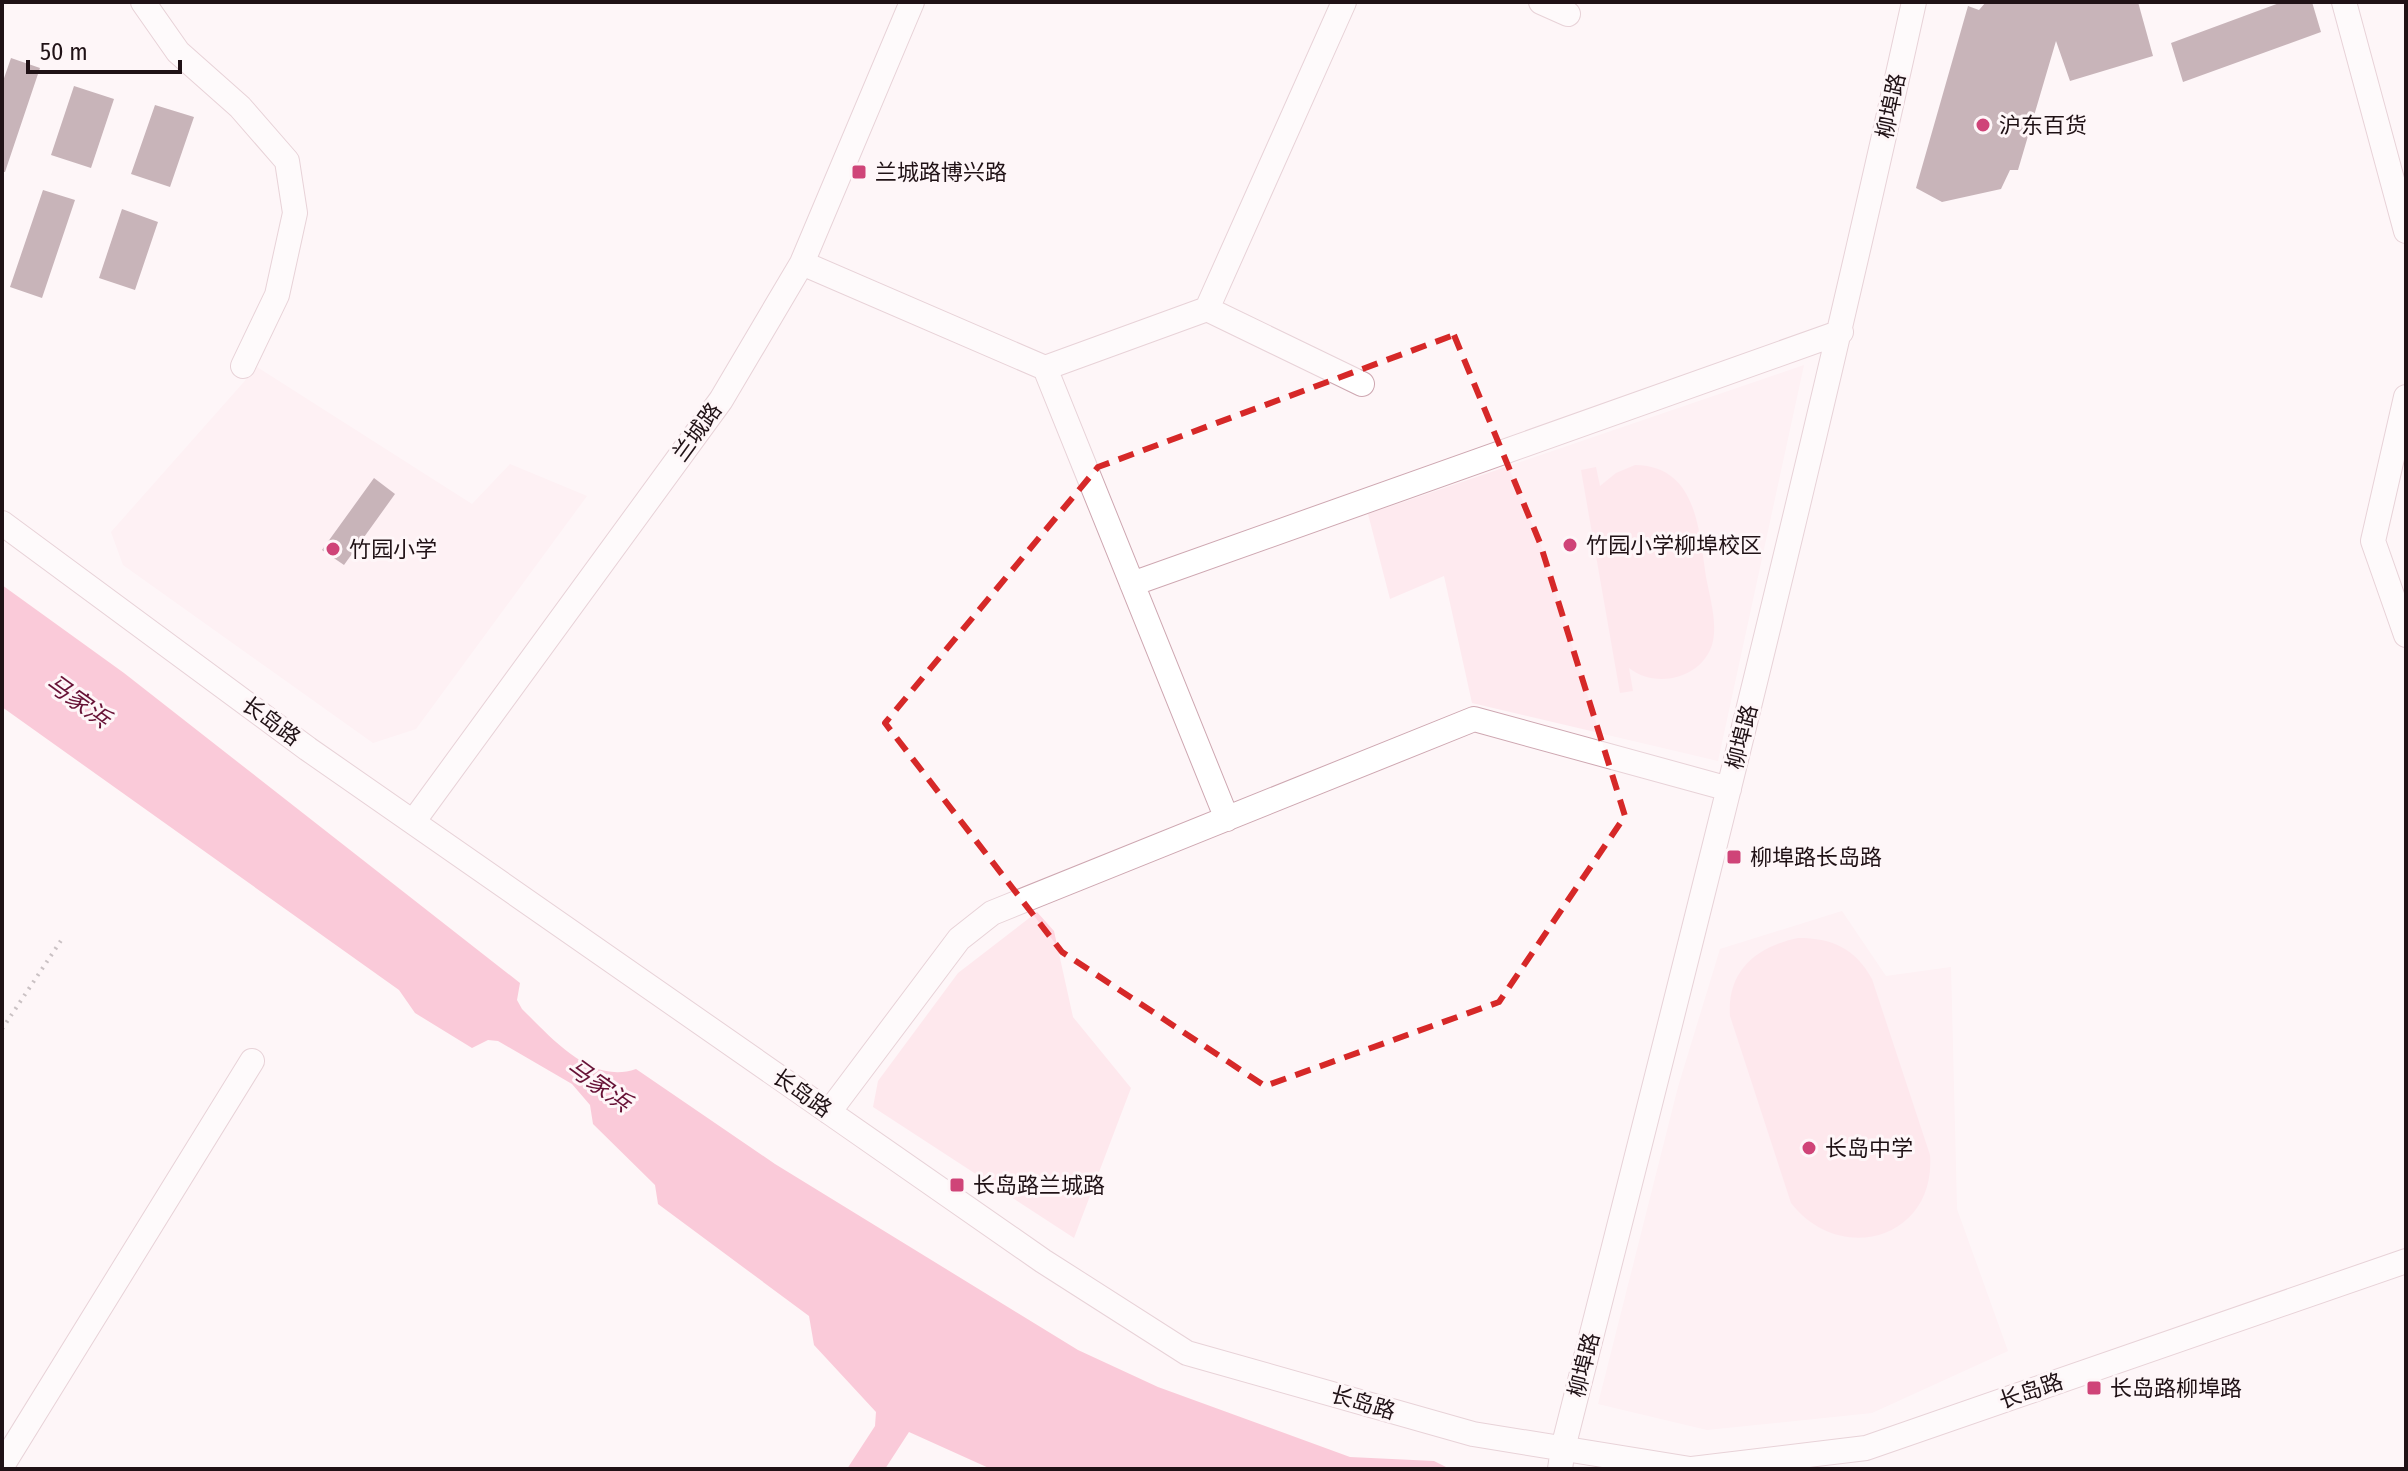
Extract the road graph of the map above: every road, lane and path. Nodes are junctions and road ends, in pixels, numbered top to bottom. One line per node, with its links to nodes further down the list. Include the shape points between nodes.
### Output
1 (143, 2): 12 (street, via 178,52 240,107 287,161 295,213 277,295)
2 (912, 2): 9 (street, 兰城路)
3 (1344, 2): 10 (street)
4 (1541, 2): 7 (street)
5 (1914, 2): 11 (street, 柳埠路)
6 (2344, 2): 8 (street)
7 (1568, 14)
8 (2406, 231)
9 (802, 263): 13 (street); 21 (street, 兰城路, via 721,400)
10 (1207, 309): 13 (street); 14 (street)
11 (1841, 332): 17 (street); 19 (street, 柳埠路)
12 (243, 366)
13 (1045, 368): 17 (street)
14 (1362, 384)
15 (2406, 397): 18 (street, via 2373,541)
16 (2, 523): 21 (street, 长岛路)
17 (1132, 584): 20 (street)
18 (2406, 635)
19 (1729, 789): 20 (street, via 1474,719); 27 (street, 柳埠路)
20 (1227, 819): 25 (street, via 992,913 959,939)
21 (413, 822): 25 (street, 长岛路)
22 (62, 939): 23 (path)
23 (2, 1029)
24 (252, 1061): 28 (street)
25 (829, 1112): 27 (street, 长岛路, via 1043,1261 1187,1353)
26 (2406, 1261): 29 (street, 长岛路, via 1866,1448)
27 (1562, 1459): 29 (street, 长岛路)
28 (2, 1466)
29 (1691, 1469)

